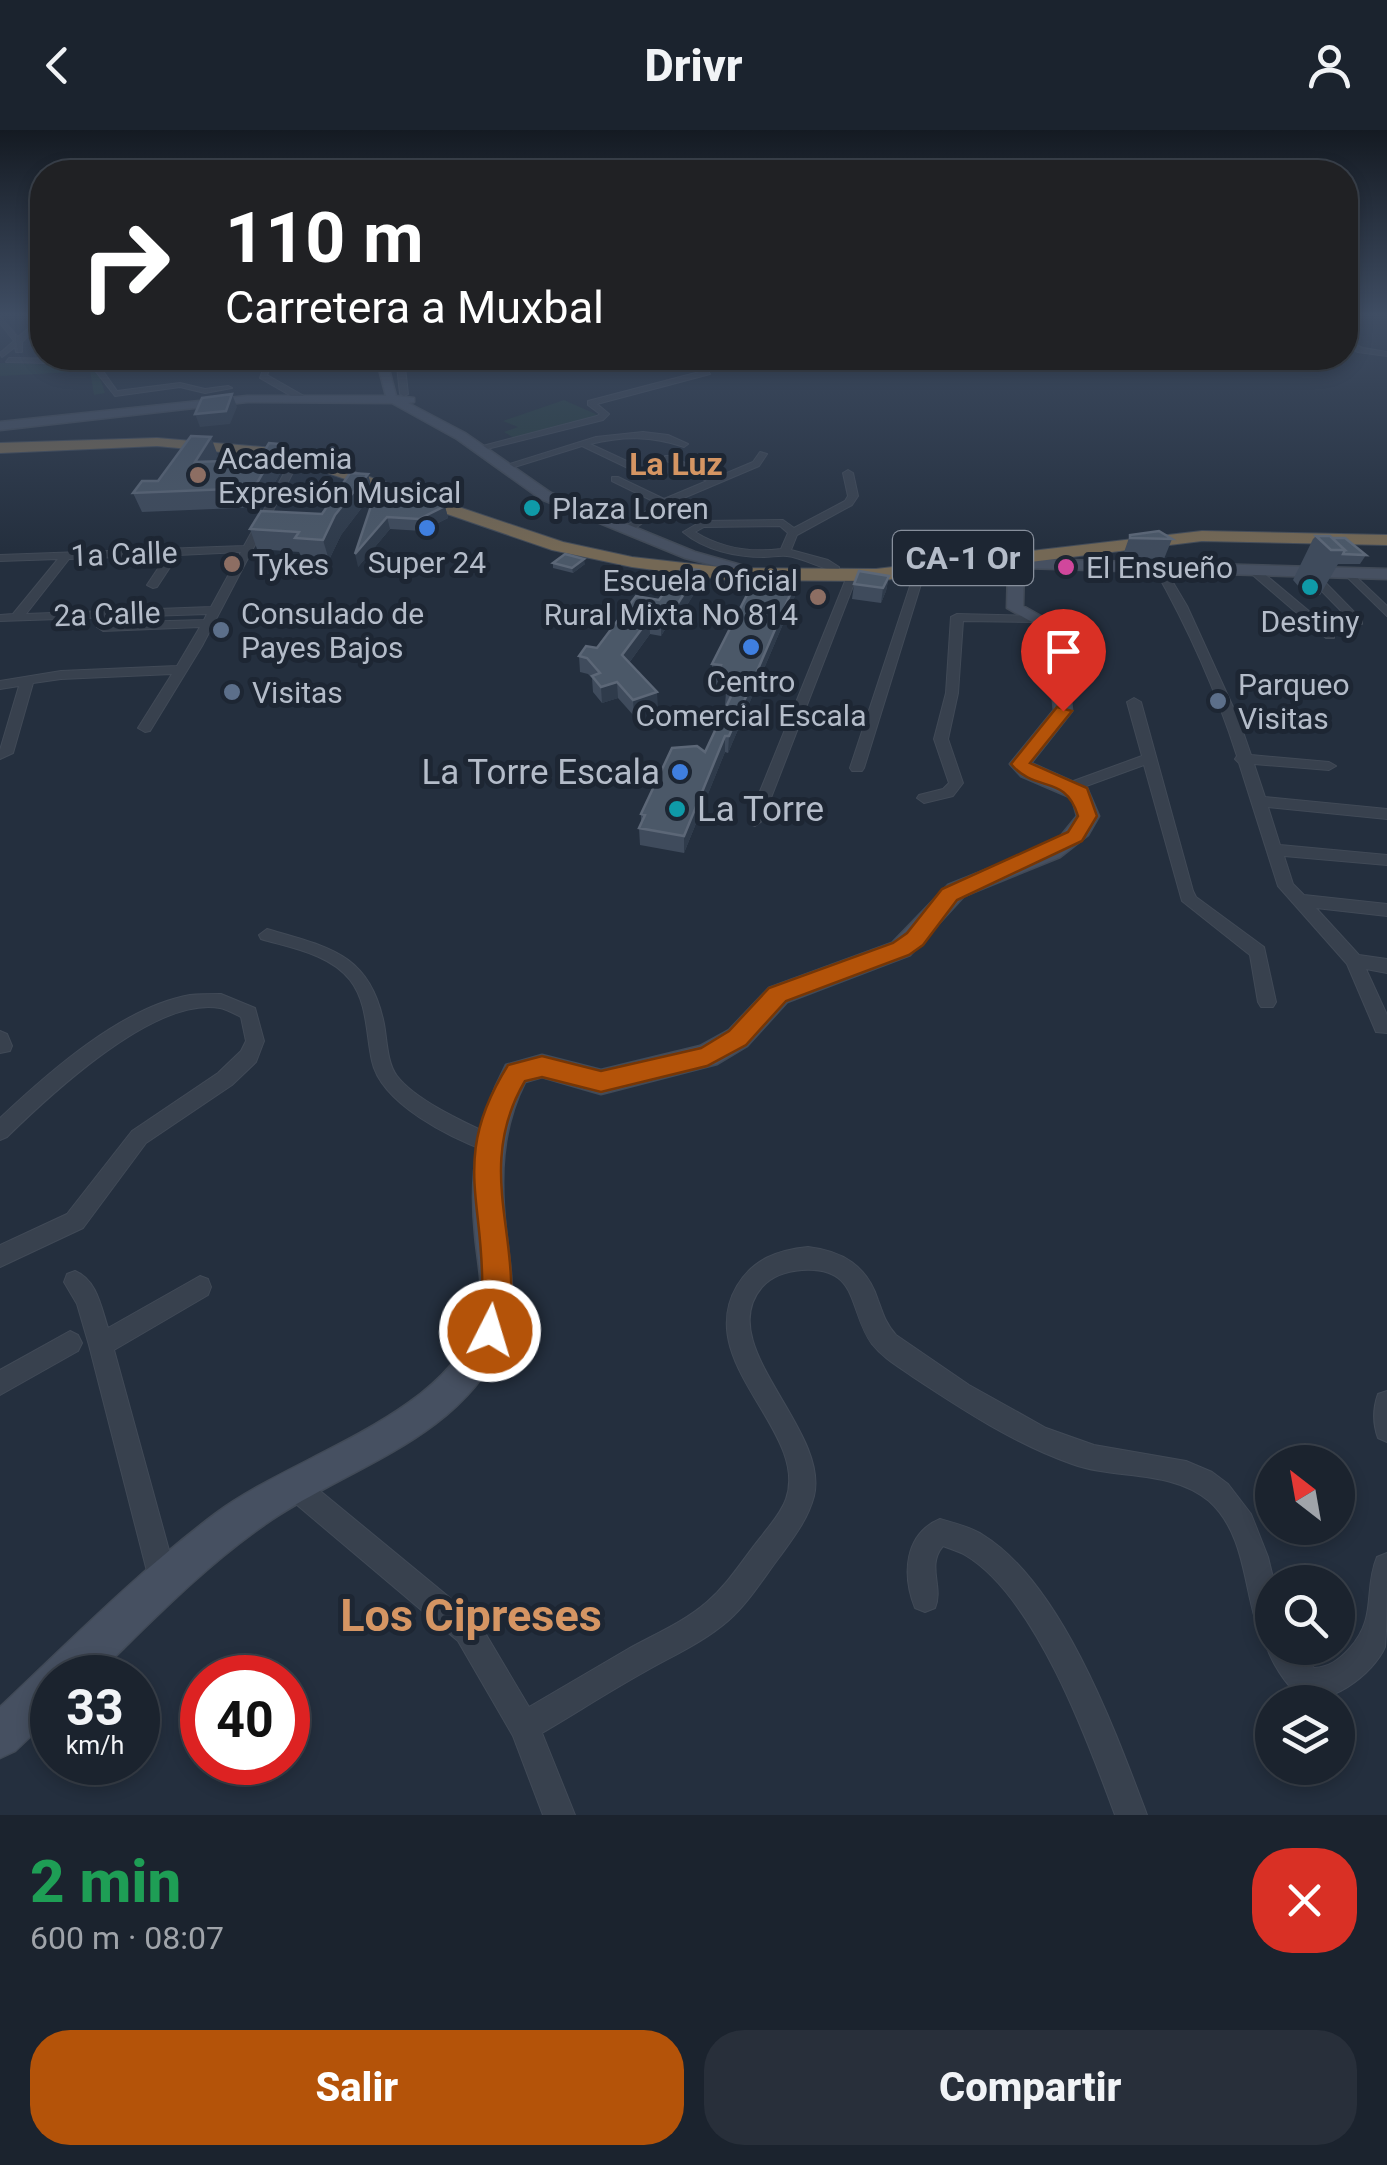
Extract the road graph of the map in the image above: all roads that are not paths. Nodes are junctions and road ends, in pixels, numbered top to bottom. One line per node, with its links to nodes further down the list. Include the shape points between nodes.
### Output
1 (290, 393): 4 (street)
2 (632, 393): 9 (street, via 590,404 603,416)
3 (399, 394): 4 (street, via 371,400); 9 (street)
4 (294, 395): 5 (street)
5 (0, 425)
6 (684, 444): 8 (street, via 644,431)
7 (0, 446): 11 (highway, CA-1 Or, via 157,442); 27 (highway, CA-1 Or, via 182,438 289,446 582,543)
8 (586, 446): 13 (street); 14 (street)
9 (479, 448): 14 (street)
10 (763, 454): 17 (street, via 756,464)
11 (297, 457): 22 (street); 33 (highway, CA-1 Or, via 512,532 611,558 738,575)
12 (668, 458): 17 (street)
13 (628, 465)
14 (505, 466): 19 (street, via 546,496)
15 (848, 474): 20 (street, via 849,504)
16 (614, 480): 18 (street)
17 (715, 482): 18 (street)
18 (664, 503): 19 (street)
19 (626, 530): 27 (street)
20 (793, 533): 25 (street); 25 (street, via 783,523 768,522 702,524 688,532 761,554)
21 (1387, 539): 28 (highway, CA-1 Or, via 1165,538); 33 (highway, CA-1 Or, via 1247,529 1155,532)
22 (248, 549): 24 (street, 1a Calle); 38 (street)
23 (3, 552): 26 (street, 1a Calle)
24 (174, 552): 26 (street, 1a Calle); 37 (street)
25 (785, 552): 29 (street)
26 (66, 556): 40 (street)
27 (685, 559): 29 (highway, CA-1 Or, via 740,568)
28 (1020, 560): 31 (highway, CA-1 Or); 32 (street); 42 (street, via 1015,608)
29 (810, 564): 33 (highway, CA-1 Or)
30 (1252, 568): 32 (street); 34 (street); 46 (street)
31 (920, 570): 33 (highway, CA-1 Or); 58 (street)
32 (1160, 570): 51 (street)
33 (843, 572): 63 (street)
34 (1308, 572): 35 (street); 43 (street)
35 (1349, 573): 36 (street); 39 (street)
36 (1387, 574)
37 (153, 585)
38 (215, 610): 40 (street, 2a Calle); 44 (street)
39 (1387, 613)
40 (16, 617): 41 (street, 2a Calle)
41 (0, 618)
42 (1034, 618): 59 (street, via 1054,628 1063,711 1020,764); 60 (street, via 957,617 941,739 956,783 948,793)
43 (1358, 622)
44 (207, 623): 45 (street); 47 (street)
45 (103, 628)
46 (1330, 635)
47 (171, 673): 49 (street); 53 (street)
48 (0, 686): 49 (street)
49 (25, 687): 54 (street)
50 (1134, 702): 55 (street)
51 (1233, 722): 52 (street); 56 (street)
52 (1306, 726)
53 (145, 728)
54 (0, 755)
55 (1148, 758): 59 (street); 71 (street, via 1185,892 1258,952)
56 (1242, 758): 57 (street); 61 (street)
57 (1329, 766)
58 (856, 768)
59 (1073, 786): 74 (street, via 1088,806 1075,837 949,894 901,949 778,994 727,1046 686,1063 587,1081 534,1066 516,1072)
60 (924, 798)
61 (1257, 801): 62 (street); 64 (street)
62 (1387, 814)
63 (756, 822)
64 (1276, 850): 65 (street); 66 (street)
65 (1387, 860)
66 (1296, 900): 67 (street); 69 (street)
67 (1387, 910)
68 (267, 935): 74 (street, via 314,946 364,979 389,1081 408,1099)
69 (1354, 961): 70 (street); 72 (street)
70 (1387, 966)
71 (1268, 1002)
72 (1382, 1026)
73 (0, 1130): 75 (street, via 81,1059 170,1009 206,998 249,1012 255,1041 240,1066 140,1137 76,1221)
74 (488, 1143): 83 (street, via 485,1180 497,1298 475,1362 452,1389)
75 (0, 1256)
76 (75, 1282): 79 (street)
77 (200, 1287): 79 (street)
78 (70, 1343): 80 (street)
79 (101, 1345): 86 (street)
80 (0, 1383)
81 (1387, 1403): 82 (street)
82 (1387, 1429)
83 (301, 1490): 86 (street, via 212,1541); 93 (street, via 468,1631)
84 (1257, 1565): 93 (street, via 1233,1507 1186,1472 1098,1459 1050,1442 894,1349 879,1332 862,1286 842,1266 814,1258 782,1262 751,1282 736,1329 795,1453 802,1489 796,1508 718,1611)
85 (1387, 1567): 89 (street, via 1381,1622)
86 (164, 1584): 88 (street)
87 (926, 1598): 96 (street, via 921,1554 940,1532 965,1538 1004,1566 1050,1633)
88 (87, 1655)
89 (1355, 1663)
90 (1294, 1665): 91 (street, via 1306,1682 1326,1683)
91 (1354, 1665)
92 (30, 1708): 94 (street)
93 (524, 1727): 95 (street)
94 (0, 1736)
95 (558, 1815)
96 (1131, 1815)

